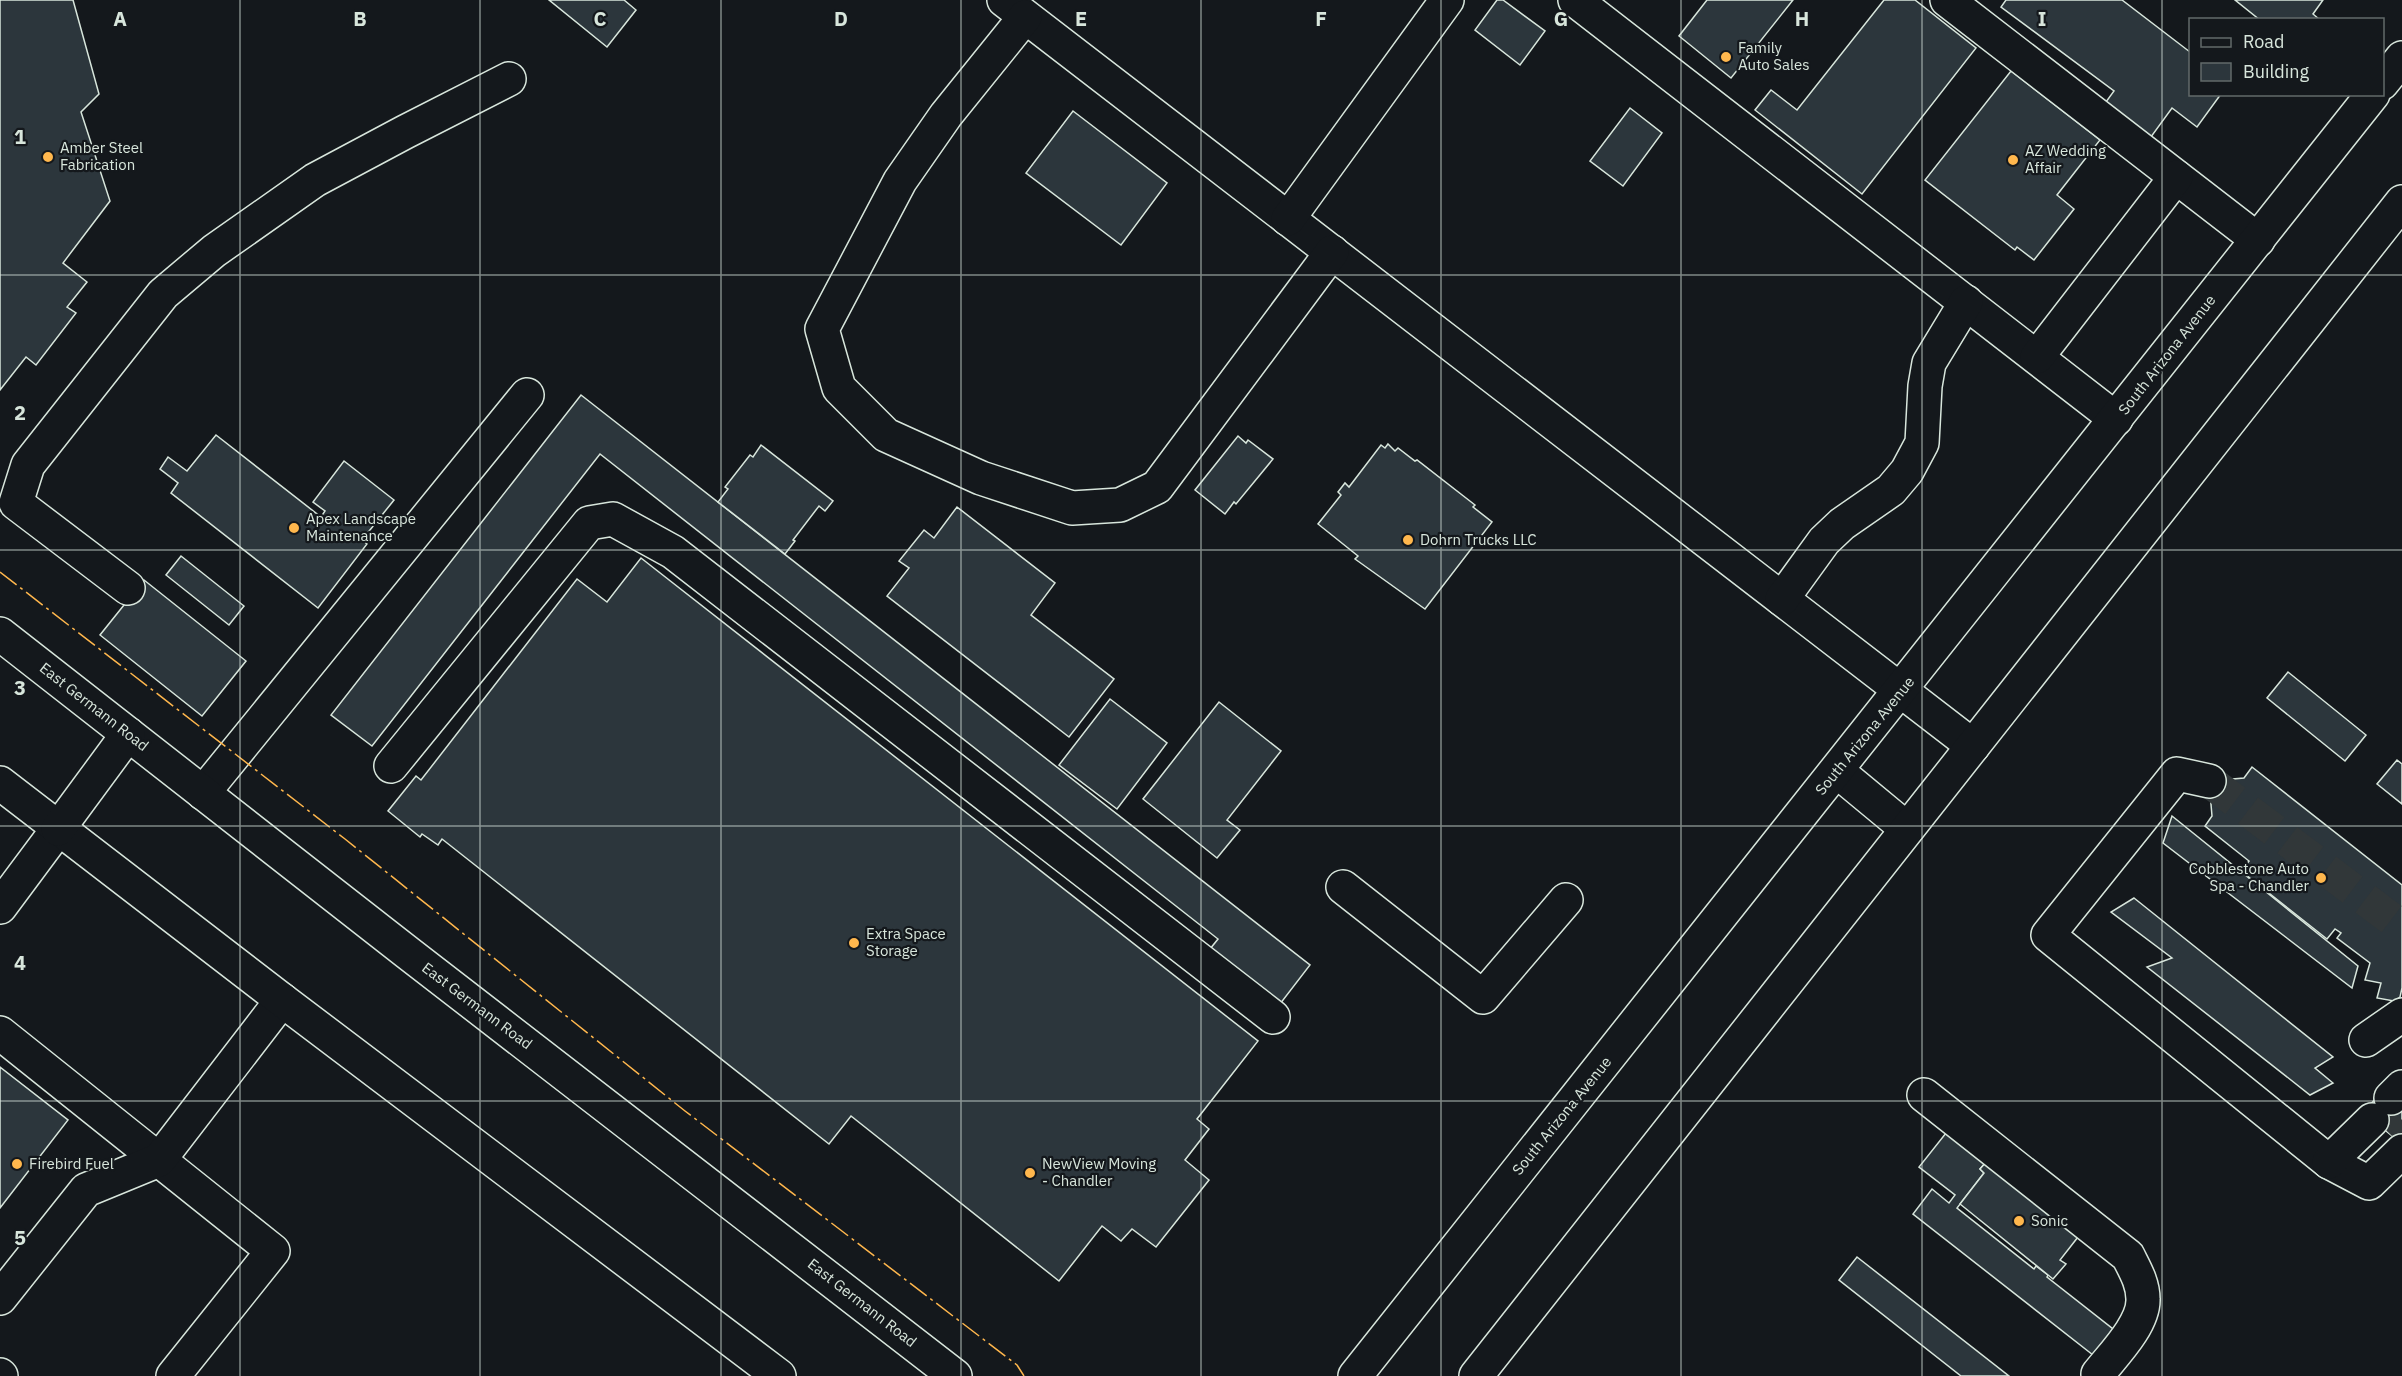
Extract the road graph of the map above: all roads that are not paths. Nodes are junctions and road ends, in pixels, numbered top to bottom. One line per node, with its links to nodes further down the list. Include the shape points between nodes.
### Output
1 (1447, 0): 9 (main road)
2 (1575, 0): 12 (main road)
3 (1947, 0): 7 (main road)
4 (1014, 8): 9 (main road); 11 (main road, via 900,182 822,329 838,388 886,435 981,478 1072,508 1120,505 1157,487)
5 (509, 79): 16 (main road, via 315,180 214,251 163,294 28,465 16,503)
6 (2371, 96): 10 (main road, South Arizona Avenue)
7 (2176, 177): 10 (main road); 13 (main road)
8 (2402, 202): 21 (main road)
9 (1288, 219): 11 (main road)
10 (2258, 240): 15 (main road, South Arizona Avenue)
11 (1332, 252): 17 (main road)
12 (1966, 302): 13 (main road); 17 (main road, via 1929,363 1922,443 1907,471 1892,490 1824,541)
13 (2037, 357): 15 (main road)
14 (527, 395): 26 (main road)
15 (2116, 419): 19 (main road, South Arizona Avenue)
16 (128, 588)
17 (1782, 599): 19 (main road)
18 (0, 634): 20 (main road, East Germann Road)
19 (1901, 691): 21 (main road); 23 (main road, South Arizona Avenue)
20 (128, 734): 26 (main road, East Germann Road); 27 (main road)
21 (1973, 746): 28 (main road)
22 (391, 766): 34 (main road, via 589,523 613,519 673,552)
23 (1837, 771): 28 (main road); 46 (main road, South Arizona Avenue)
24 (2209, 781): 40 (main road, via 2177,774 2048,934)
25 (0, 783): 27 (main road)
26 (203, 793): 45 (main road, East Germann Road)
27 (58, 829): 31 (main road); 32 (main road)
28 (1907, 829): 47 (main road)
29 (1343, 887): 30 (main road, via 1483,997)
30 (1566, 900)
31 (0, 907)
32 (282, 1000): 39 (main road); 44 (main road)
33 (2402, 1015): 36 (main road)
34 (1273, 1017)
35 (0, 1033): 39 (main road)
36 (2366, 1040)
37 (1924, 1095): 42 (main road, via 2128,1256 2140,1279 2144,1301 2137,1324)
38 (2391, 1118): 40 (main road); 40 (main road, via 2369,1183)
39 (159, 1160): 41 (main road, via 86,1190); 43 (main road, via 273,1251)
40 (2340, 1167)
41 (0, 1298)
42 (2098, 1374)
43 (173, 1376)
44 (779, 1376)
45 (955, 1376)
46 (1355, 1376)
47 (1476, 1376)

